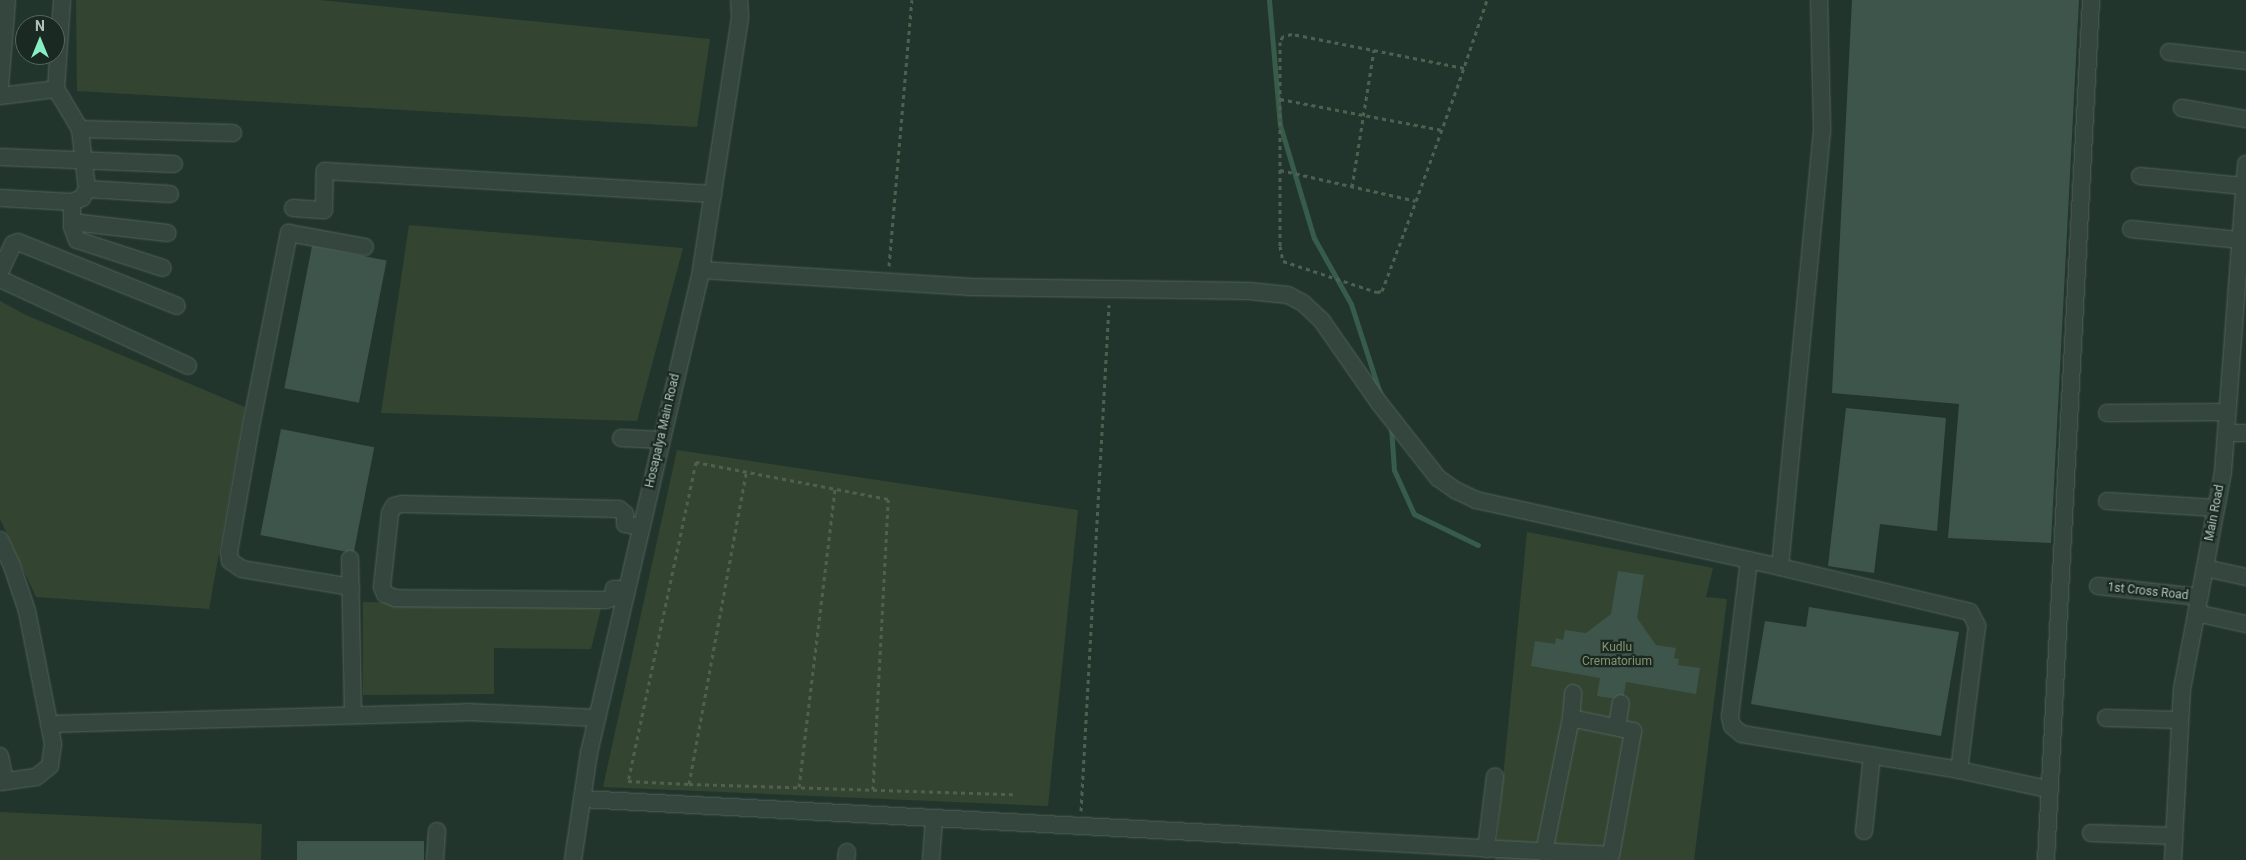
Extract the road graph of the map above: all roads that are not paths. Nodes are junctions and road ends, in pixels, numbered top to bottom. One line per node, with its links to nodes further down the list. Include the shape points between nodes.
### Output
1 (8, 0): 8 (street)
2 (62, 0): 9 (street)
3 (739, 0): 22 (street, Hosapalya Main Road, via 740,17)
4 (1818, 0): 52 (street, via 1822,128)
5 (2091, 0): 75 (street)
6 (2169, 52): 7 (street)
7 (2246, 61)
8 (0, 86)
9 (56, 88): 10 (street); 13 (street)
10 (0, 96)
11 (2182, 108): 12 (street)
12 (2246, 119)
13 (80, 129): 14 (street); 16 (street)
14 (233, 133)
15 (0, 157): 16 (street)
16 (84, 159): 17 (street); 20 (street)
17 (174, 164)
18 (2246, 164): 23 (street, Main Road)
19 (2140, 176): 23 (street)
20 (87, 189): 21 (street); 25 (street, via 82,198)
21 (170, 194)
22 (713, 194): 26 (street, via 325,172 324,210); 33 (street, Hosapalya Main Road)
23 (2244, 194): 30 (street, Main Road)
24 (0, 198): 25 (street)
25 (72, 202): 27 (street)
26 (293, 208)
27 (72, 222): 29 (street); 32 (street, via 77,240)
28 (2131, 228): 30 (street)
29 (167, 233)
30 (2240, 240): 36 (street, Main Road)
31 (365, 247): 56 (street, via 289,233 250,426 229,552 230,561 242,569)
32 (163, 268)
33 (701, 270): 45 (street, Hosapalya Main Road); 51 (street, via 968,287 1249,291 1288,296 1303,303 1322,321 1393,421 1438,478 1455,490 1476,500)
34 (0, 272): 37 (street, via 13,244 18,242)
35 (0, 279): 39 (street)
36 (2241, 284): 38 (street, Main Road)
37 (177, 306)
38 (2239, 352): 40 (street, Main Road)
39 (188, 366)
40 (2227, 412): 41 (street); 42 (street, Main Road)
41 (2107, 413)
42 (2226, 433): 43 (street); 47 (street, Main Road)
43 (2246, 433)
44 (621, 438): 45 (street)
45 (662, 440): 48 (street, Hosapalya Main Road)
46 (2107, 500): 47 (street)
47 (2216, 508): 53 (street, Main Road)
48 (641, 527): 57 (street, Hosapalya Main Road); 57 (street, via 625,524 625,514 619,509 402,504 394,506 390,514 382,587 385,594 395,598 606,600 612,598 614,589)
49 (0, 540): 68 (street, via 27,611)
50 (350, 560): 56 (street)
51 (1749, 560): 52 (street); 70 (street, via 1730,717 1732,726 1742,734)
52 (1780, 567): 72 (street, via 1970,612 1977,626)
53 (2205, 568): 54 (street); 58 (street, Main Road)
54 (2246, 577)
55 (2098, 586): 58 (street, 1st Cross Road)
56 (350, 587): 63 (street)
57 (627, 589): 64 (street, Hosapalya Main Road)
58 (2199, 597): 59 (street, Main Road)
59 (2196, 613): 60 (street); 67 (street, Main Road)
60 (2246, 624)
61 (1573, 693): 65 (street)
62 (1621, 702): 69 (street)
63 (353, 716): 64 (street, via 467,712); 68 (street)
64 (597, 718): 76 (street, Hosapalya Main Road)
65 (1571, 718): 69 (street); 83 (street)
66 (2106, 718): 67 (street)
67 (2180, 720): 81 (street, Main Road)
68 (49, 724): 74 (street, via 53,744 50,766 36,777)
69 (1617, 727): 83 (street, via 1633,731 1611,855)
70 (1872, 755): 72 (street); 79 (street)
71 (0, 756): 74 (street)
72 (1959, 770): 75 (street)
73 (1495, 777): 82 (street)
74 (3, 782)
75 (2048, 789): 87 (street)
76 (582, 799): 77 (street); 85 (street, Hosapalya Main Road)
77 (934, 818): 82 (street); 86 (street)
78 (437, 831): 84 (street)
79 (1864, 831)
80 (2091, 833): 81 (street)
81 (2174, 836): 88 (street, Main Road)
82 (1493, 849): 83 (street)
83 (1544, 852)
84 (435, 860)
85 (573, 860)
86 (930, 860)
87 (2046, 860)
88 (2173, 860)

